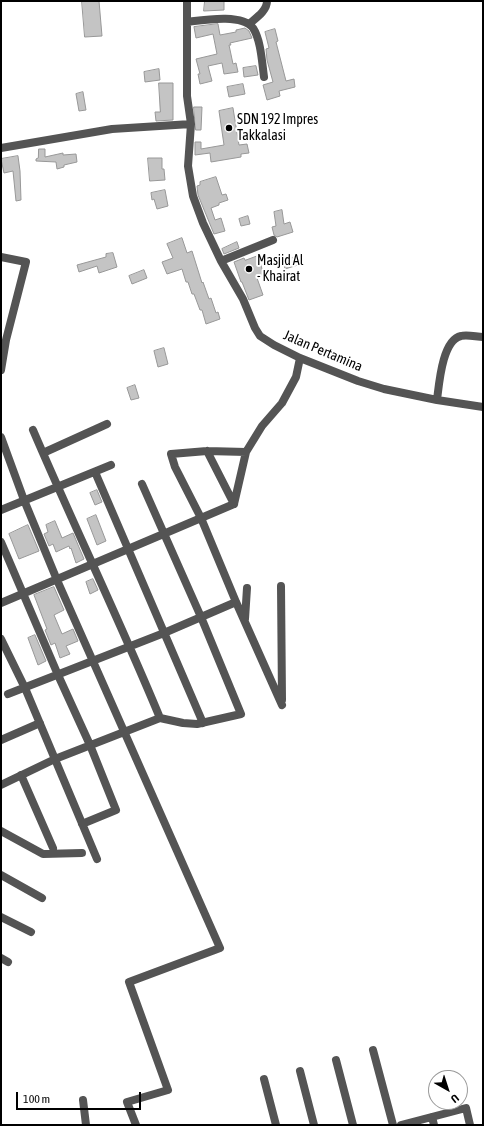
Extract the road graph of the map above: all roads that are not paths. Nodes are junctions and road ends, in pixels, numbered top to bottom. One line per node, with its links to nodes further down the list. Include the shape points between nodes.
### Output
1 (187, 1): 3 (street, Jalan Pertamina)
2 (267, 1): 4 (street, via 261,13)
3 (187, 22): 4 (street, via 220,18); 6 (street, Jalan Pertamina, via 187,96)
4 (249, 24): 5 (street, via 258,38)
5 (264, 77)
6 (192, 124): 7 (street, via 112,129); 10 (street, Jalan Pertamina, via 188,166 194,196 203,223)
7 (1, 148)
8 (273, 240): 10 (street)
9 (1, 257): 13 (street, via 26,262)
10 (221, 260): 12 (street, Jalan Pertamina, via 260,336)
11 (483, 337): 14 (street, via 461,336 451,344 440,368)
12 (300, 358): 14 (street, Jalan Pertamina, via 384,389); 20 (street, via 296,377 282,403 262,426)
13 (1, 370)
14 (437, 400): 15 (street, Jalan Pertamina)
15 (483, 407)
16 (107, 424): 21 (street)
17 (33, 430): 21 (street)
18 (1, 437): 26 (street)
19 (207, 451): 20 (street); 27 (street); 29 (street, via 171,454)
20 (246, 452): 27 (street)
21 (43, 453): 25 (street)
22 (111, 465): 23 (street)
23 (94, 472): 25 (street); 32 (street)
24 (142, 484): 30 (street)
25 (57, 487): 26 (street); 33 (street)
26 (24, 500): 28 (street); 34 (street)
27 (234, 504): 29 (street)
28 (1, 510)
29 (201, 518): 30 (street); 38 (street)
30 (163, 534): 32 (street); 40 (street)
31 (1, 542): 37 (street)
32 (128, 549): 33 (street); 42 (street)
33 (92, 564): 34 (street); 44 (street)
34 (57, 580): 37 (street); 45 (street)
35 (280, 586): 41 (street, via 282,705)
36 (247, 588): 41 (street)
37 (24, 593): 39 (street); 46 (street)
38 (236, 602): 40 (street); 41 (street)
39 (1, 603)
40 (200, 618): 42 (street); 51 (street, via 241,714)
41 (245, 621)
42 (164, 633): 44 (street); 51 (street)
43 (1, 639): 47 (street)
44 (130, 646): 45 (street); 49 (street)
45 (93, 661): 46 (street); 52 (street)
46 (58, 674): 47 (street); 54 (street)
47 (25, 688): 48 (street); 50 (street)
48 (8, 694)
49 (160, 718): 51 (street, via 183,724); 52 (street)
50 (40, 723): 53 (street); 55 (street)
51 (203, 723)
52 (123, 732): 54 (street); 75 (street, via 220,948 129,982 168,1090 127,1102)
53 (1, 740)
54 (90, 745): 55 (street); 58 (street, via 116,810)
55 (55, 759): 56 (street); 58 (street)
56 (21, 775): 57 (street); 61 (street)
57 (1, 785)
58 (82, 824): 63 (street)
59 (1, 825): 60 (street)
60 (1, 831): 62 (street, via 44,854)
61 (53, 848)
62 (82, 853)
63 (97, 859)
64 (1, 875): 65 (street)
65 (42, 898)
66 (1, 917): 67 (street)
67 (31, 932)
68 (374, 1050): 79 (street)
69 (336, 1060): 78 (street)
70 (300, 1071): 77 (street)
71 (264, 1079): 76 (street)
72 (83, 1100): 74 (street)
73 (433, 1121): 80 (street); 81 (street, via 466,1108)
74 (86, 1125)
75 (136, 1125)
76 (276, 1125)
77 (314, 1125)
78 (353, 1125)
79 (393, 1125)
80 (401, 1125)
81 (470, 1125)

